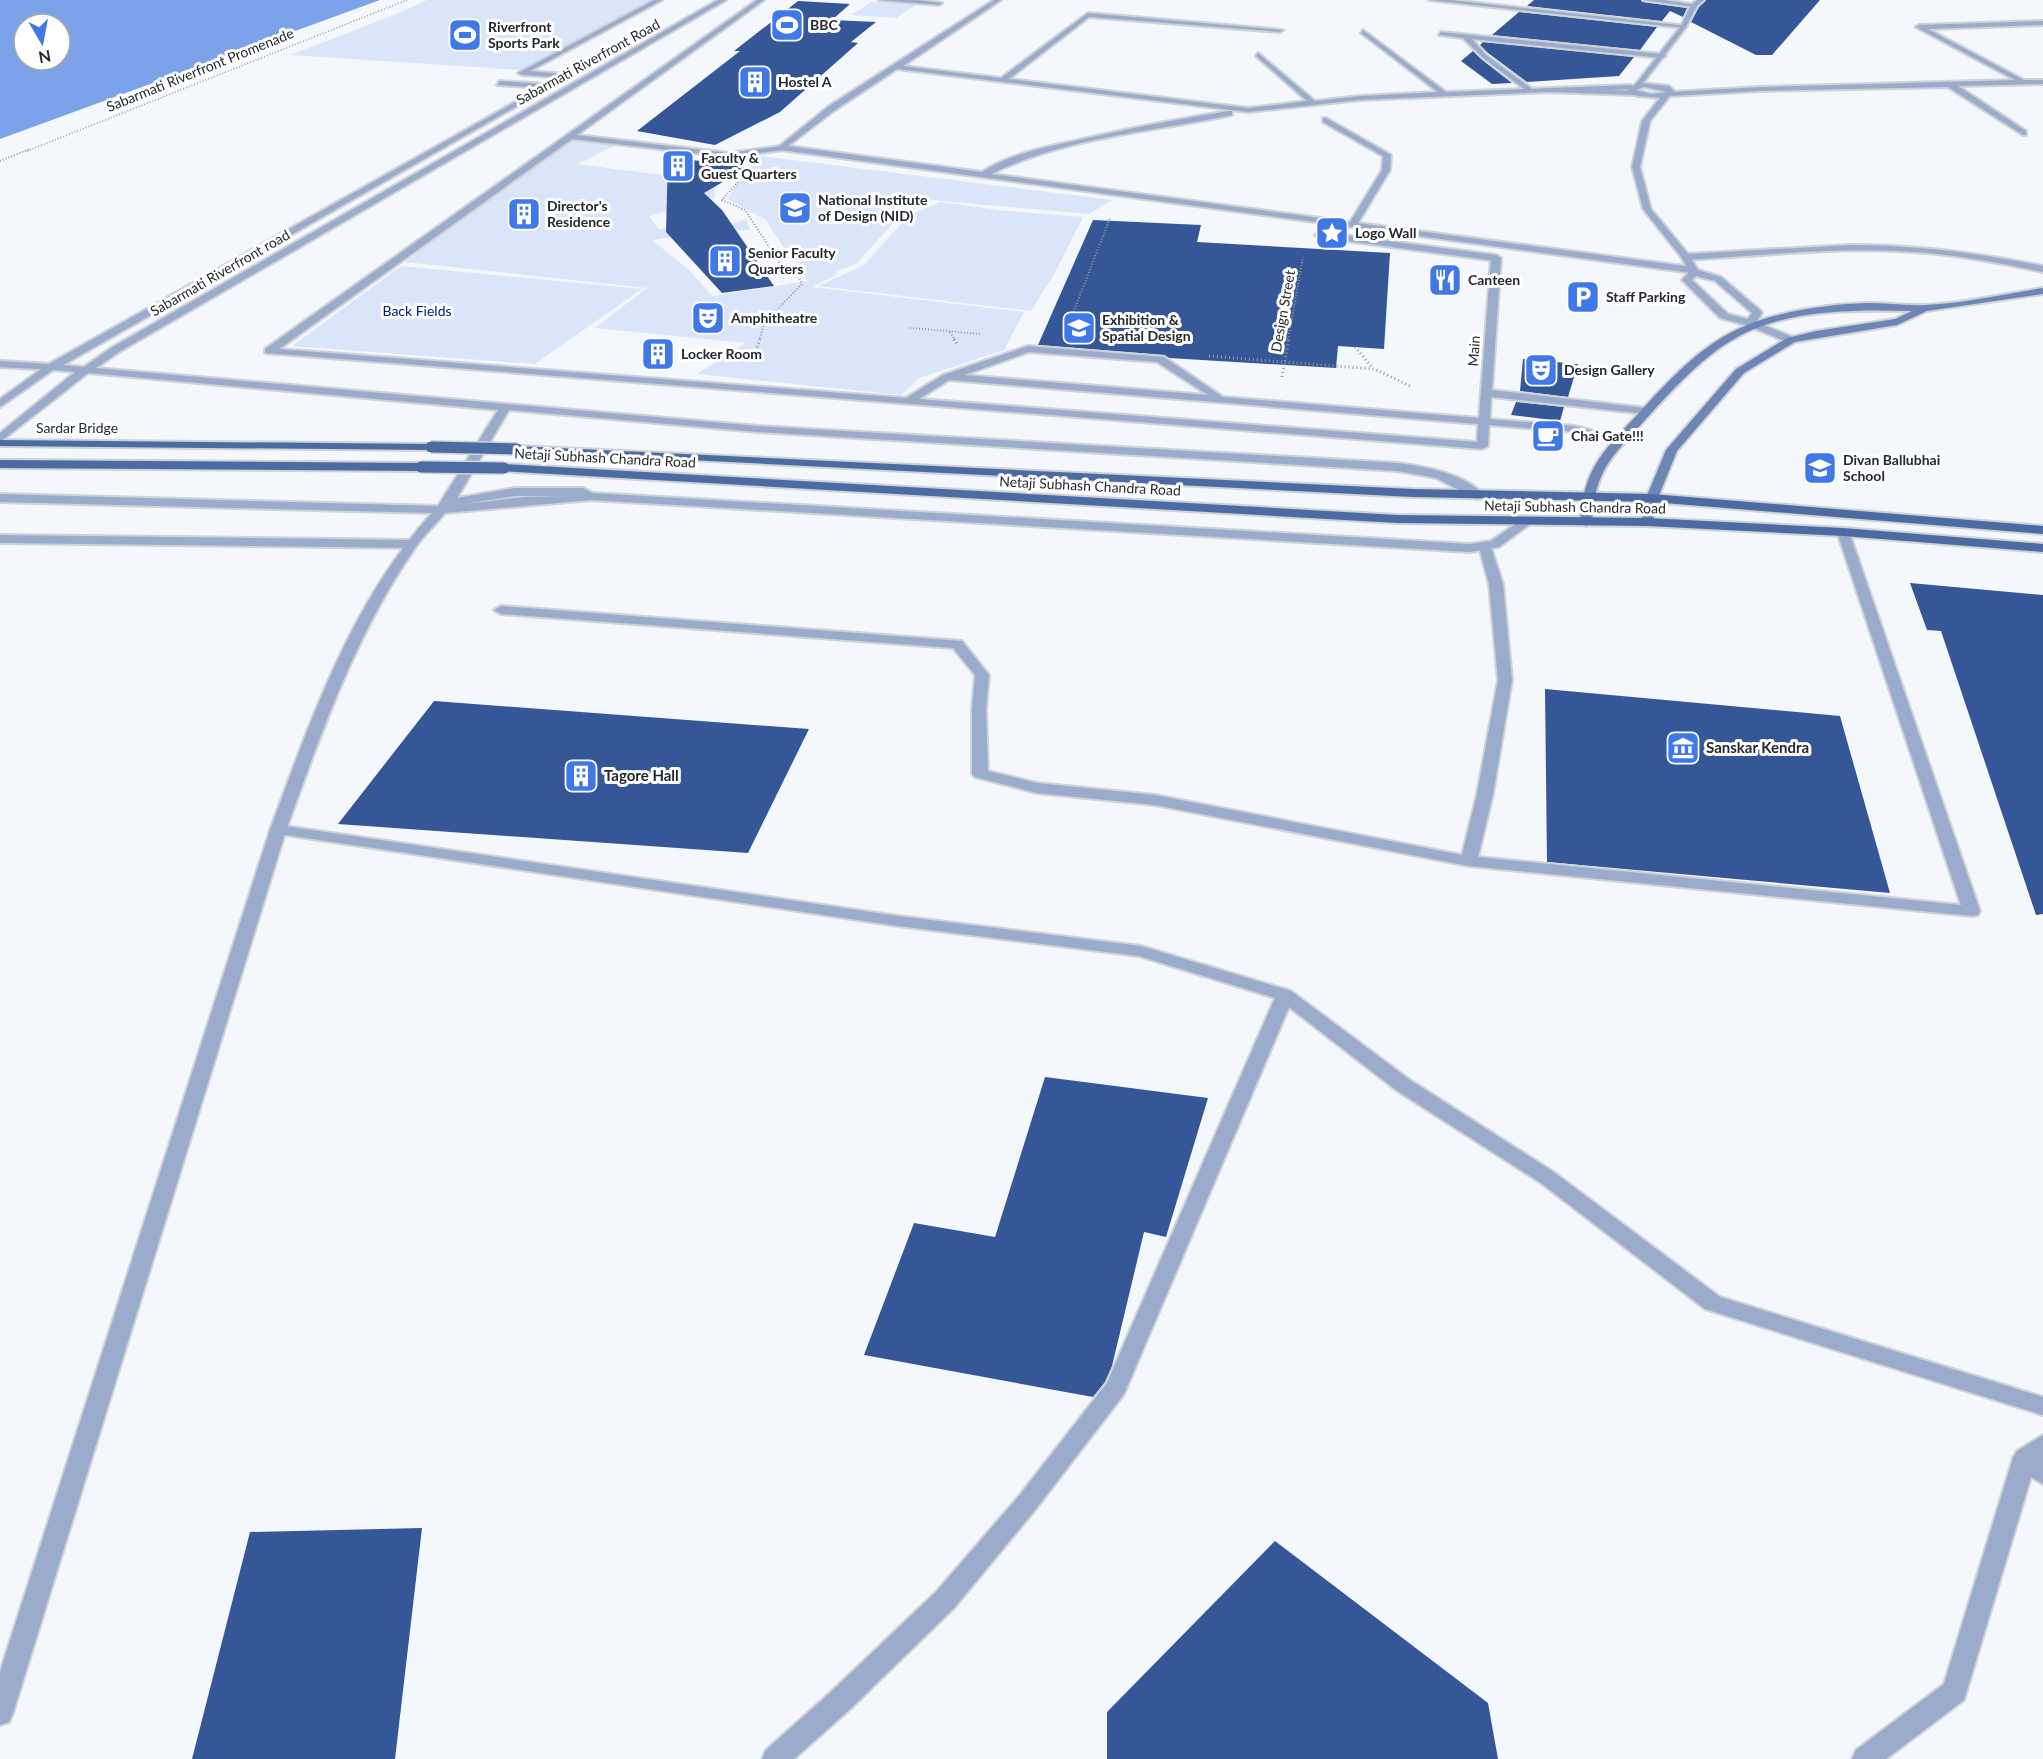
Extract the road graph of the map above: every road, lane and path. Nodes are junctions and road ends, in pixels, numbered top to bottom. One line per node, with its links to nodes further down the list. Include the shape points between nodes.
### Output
1 (407, 0): 43 (path, Sabarmati Riverfront Promenade)
2 (659, 0): 23 (street)
3 (723, 0): 41 (street, Sabarmati Riverfront Road)
4 (761, 0): 39 (street)
5 (881, 0): 10 (street)
6 (998, 0): 21 (street)
7 (1432, 0): 14 (street)
8 (1646, 0): 11 (street)
9 (1701, 0): 11 (street)
10 (939, 3)
11 (1694, 5): 14 (street)
12 (669, 18): 24 (street, Sabarmati Riverfront Road)
13 (2043, 22): 26 (street, via 1919,27)
14 (1684, 26): 20 (street)
15 (1280, 30): 25 (street, via 1088,15)
16 (1363, 32): 33 (street)
17 (1441, 34): 18 (street)
18 (1466, 37): 20 (street); 31 (street)
19 (1258, 55): 34 (street)
20 (1660, 58): 22 (street); 32 (street)
21 (896, 67): 25 (street); 42 (street, via 832,108)
22 (1660, 69)
23 (522, 73): 24 (street); 29 (street, via 500,83)
24 (564, 76): 29 (street, Sabarmati Riverfront Road)
25 (1002, 80): 36 (street)
26 (2023, 82): 27 (street); 28 (street)
27 (2043, 82)
28 (1948, 83): 30 (street); 38 (street)
29 (546, 86): 40 (street, Sabarmati Riverfront Road)
30 (1665, 88): 32 (street); 49 (street, via 1645,117 1636,167 1647,209)
31 (1528, 90): 32 (street); 33 (street)
32 (1636, 90): 35 (street)
33 (1443, 93): 34 (street)
34 (1313, 103): 36 (street)
35 (1640, 103)
36 (1248, 110): 44 (street, via 1162,123 1059,146)
37 (1326, 120): 47 (street, via 1387,155 1386,170)
38 (2023, 133)
39 (568, 136): 42 (street, via 729,155); 67 (street, via 269,351)
40 (441, 144): 41 (street); 61 (street, Sabarmati Riverfront road)
41 (465, 146): 62 (street, Sabarmati Riverfront road)
42 (782, 148): 44 (street)
43 (0, 161)
44 (986, 173): 47 (street)
45 (746, 174): 58 (path, via 722,200 745,210 779,262 798,276 802,284 765,322 754,356)
46 (1113, 209): 55 (path)
47 (1353, 225): 51 (street)
48 (1320, 235): 59 (path, Design Street, via 1304,256); 65 (street, Main, via 1496,258)
49 (1686, 257): 50 (street, via 1853,248 1912,249); 51 (street)
50 (2043, 269)
51 (1693, 271): 54 (street, via 1718,279 1757,313); 54 (street, via 1687,280 1724,316)
52 (2043, 291): 53 (main road)
53 (1926, 308): 54 (main road, via 1863,306); 56 (main road, via 1897,322)
54 (1752, 324): 56 (street); 70 (main road, via 1700,360)
55 (1064, 335)
56 (1791, 340): 79 (main road, via 1740,372 1672,450)
57 (1355, 347): 63 (path)
58 (763, 360)
59 (1285, 361)
60 (0, 364): 61 (street)
61 (51, 367): 62 (street); 68 (street, Sabarmati Riverfront road)
62 (86, 369): 69 (street); 72 (street, Sabarmati Riverfront road)
63 (1374, 369)
64 (947, 377): 66 (street); 66 (street, via 1028,349 1160,359); 67 (street)
65 (1486, 393): 70 (street); 71 (street, Main)
66 (1221, 399): 71 (street)
67 (908, 401): 71 (street, Main, via 1482,446)
68 (0, 404)
69 (505, 408): 76 (street, via 758,429 1398,467 1437,473); 80 (street)
70 (1646, 411): 73 (main road)
71 (1484, 423): 73 (street, via 1575,429)
72 (0, 441): 74 (main road, Sardar Bridge)
73 (1620, 441): 77 (main road, via 1599,463)
74 (155, 443): 76 (main road, Netaji Subhash Chandra Road, bridge, via 516,449)
75 (0, 464): 81 (main road, Netaji Subhash Chandra Road, bridge, via 504,468 1385,518)
76 (1478, 495): 77 (main road, Netaji Subhash Chandra Road)
77 (1586, 497): 79 (main road, Netaji Subhash Chandra Road); 82 (main road)
78 (0, 498): 80 (street)
79 (1652, 498): 83 (main road); 84 (main road, Netaji Subhash Chandra Road)
80 (446, 506): 87 (street); 88 (street, via 591,496 1377,544)
81 (1527, 521): 82 (main road, Netaji Subhash Chandra Road); 88 (street, via 1502,541)
82 (1586, 522): 83 (main road, Netaji Subhash Chandra Road)
83 (1647, 522): 85 (main road, Netaji Subhash Chandra Road)
84 (2043, 530)
85 (1843, 532): 89 (main road, Netaji Subhash Chandra Road); 92 (street, via 1972,911)
86 (0, 539): 87 (street)
87 (411, 544): 91 (street, via 374,603 323,708)
88 (1485, 547): 92 (street, via 1496,584 1505,680)
89 (2043, 548)
90 (501, 610): 92 (street, via 957,644 982,675 980,774 1037,788 1155,800)
91 (278, 830): 93 (street, via 898,921 1141,951); 96 (street)
92 (1469, 861)
93 (1285, 995): 94 (street, via 1403,1085 1548,1178 1713,1303); 97 (street, via 1116,1388 945,1600)
94 (2043, 1406)
95 (2037, 1459): 98 (street, via 1955,1691)
96 (0, 1713)
97 (775, 1759)
98 (1865, 1759)

